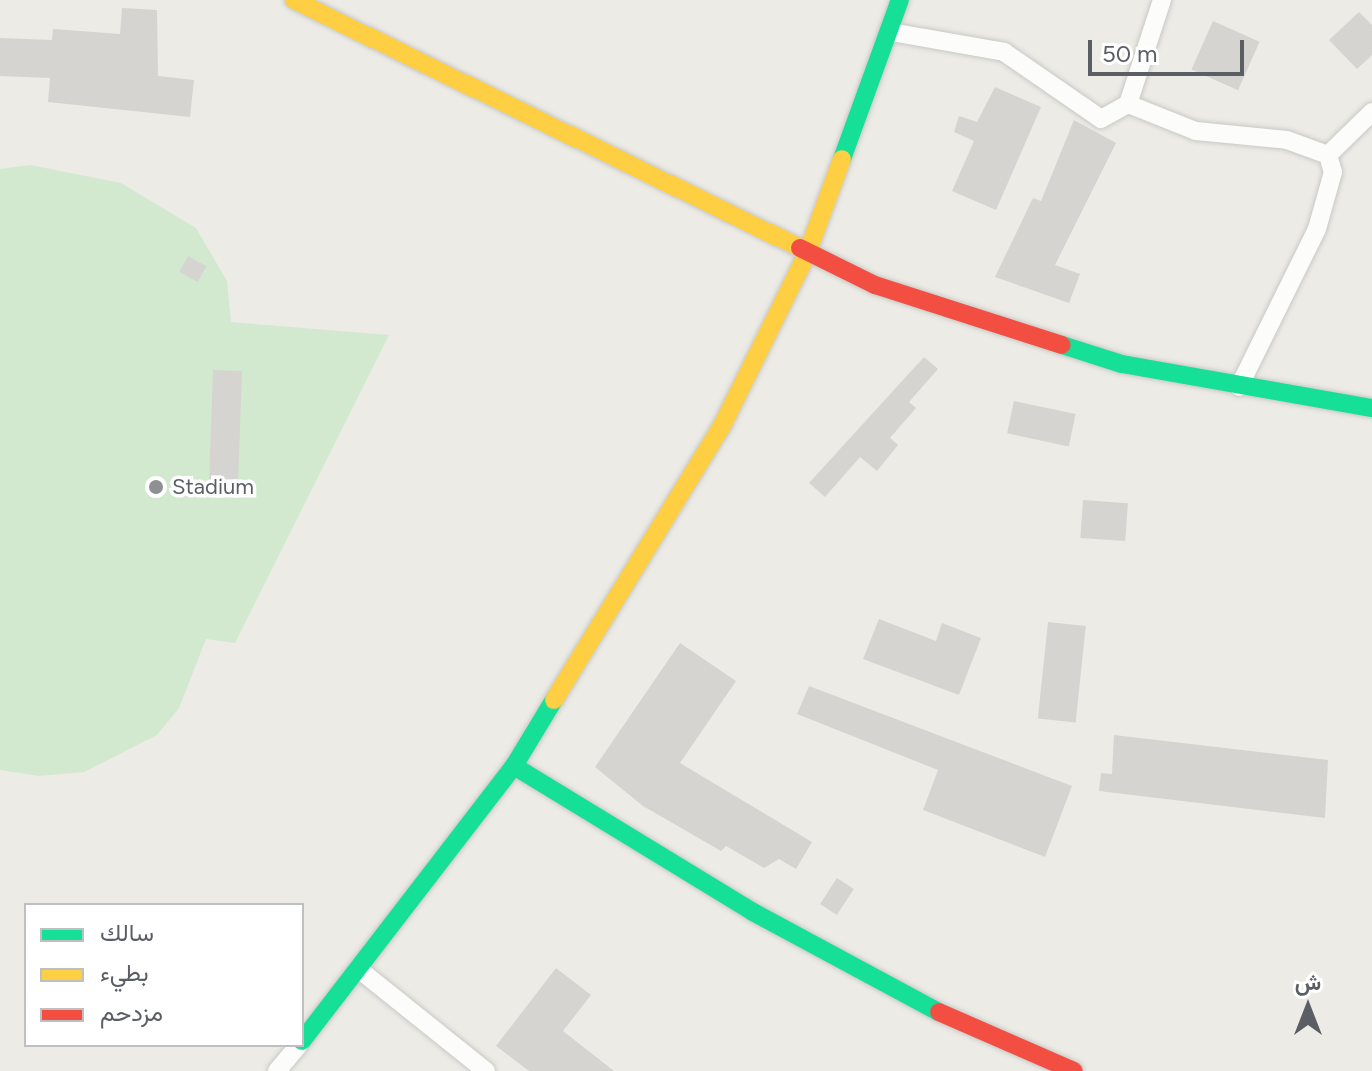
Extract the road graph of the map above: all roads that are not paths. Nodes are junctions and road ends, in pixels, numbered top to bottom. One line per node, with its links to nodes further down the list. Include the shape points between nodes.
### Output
1 (294, 0): 8 (street)
2 (900, 0): 4 (street)
3 (1162, 0): 5 (street)
4 (891, 32): 5 (street, via 1004,52 1095,117); 8 (street)
5 (1128, 104): 7 (street, via 1196,131 1287,140)
6 (1372, 112): 7 (street)
7 (1328, 155): 9 (street, via 1333,172 1317,229)
8 (807, 254): 9 (street, via 951,314 1122,364); 11 (street, via 723,424)
9 (1239, 387): 10 (street)
10 (1372, 408)
11 (514, 766): 12 (street); 15 (street, via 753,912)
12 (361, 971): 13 (street); 17 (street)
13 (304, 1038)
14 (297, 1047): 16 (street)
15 (1029, 1064): 18 (street)
16 (277, 1071)
17 (486, 1071)
18 (1074, 1071)

